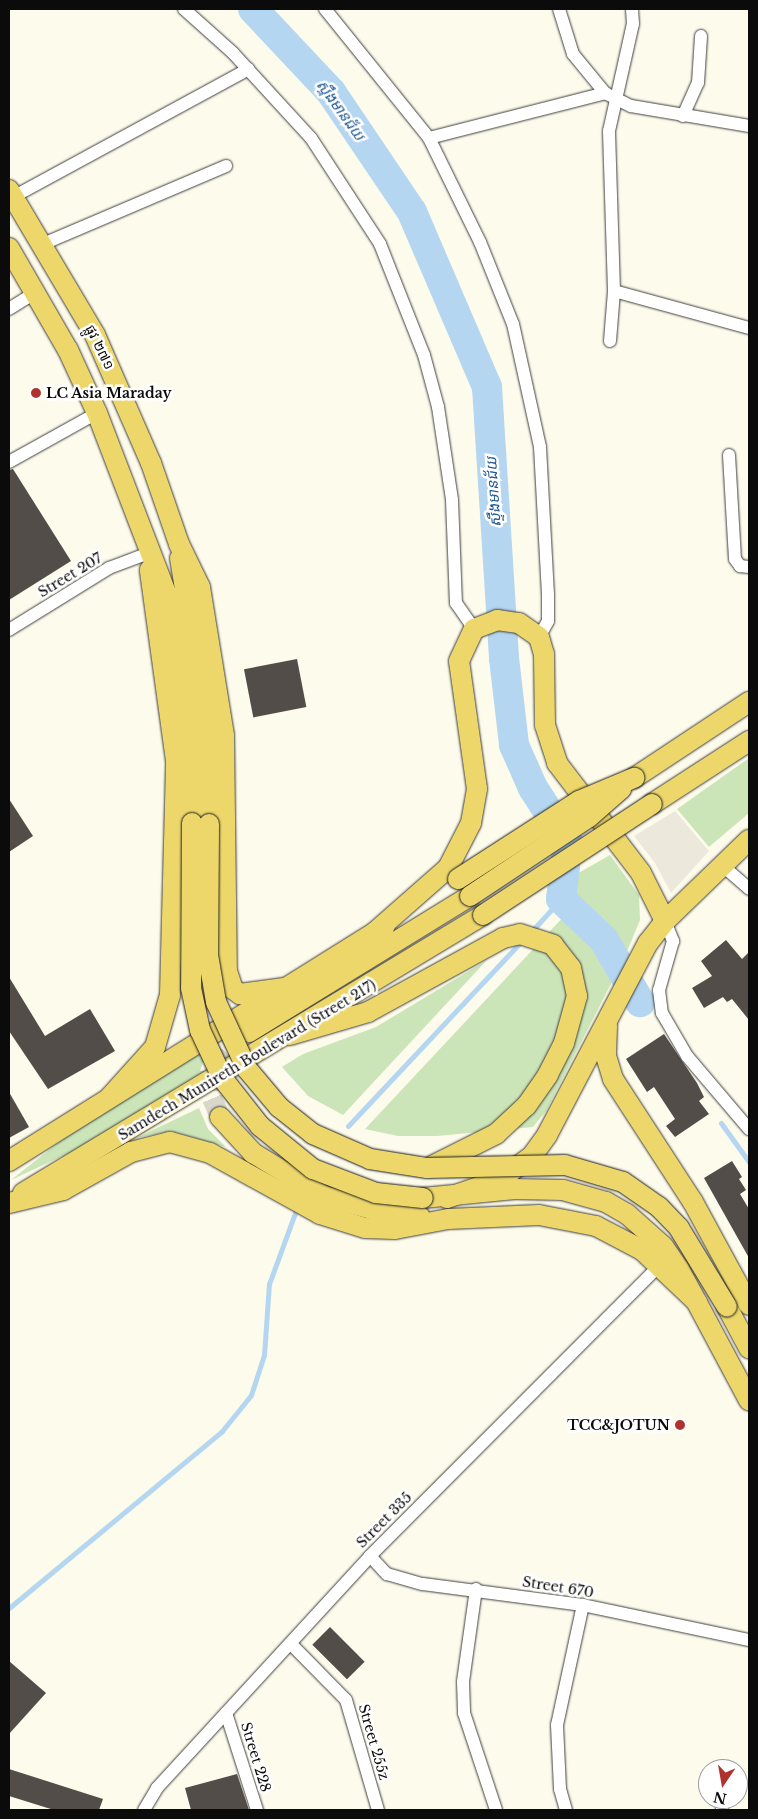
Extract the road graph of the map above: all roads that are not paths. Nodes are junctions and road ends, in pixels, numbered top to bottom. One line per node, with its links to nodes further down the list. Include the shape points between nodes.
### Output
1 (184, 9): 6 (street)
2 (325, 9): 11 (street)
3 (559, 9): 7 (street, via 573,54)
4 (632, 9): 8 (street, via 633,24)
5 (701, 36): 9 (street, via 698,83)
6 (249, 69): 13 (street); 27 (street, via 311,138 362,211 399,286 424,355 445,444 452,500 456,603)
7 (605, 93): 8 (street); 11 (street)
8 (618, 100): 9 (street, via 630,106); 16 (street, via 610,130)
9 (683, 116): 10 (street)
10 (749, 126)
11 (429, 138): 29 (street, via 480,242 513,324 527,378 540,447 548,596 548,621)
12 (226, 166): 14 (street)
13 (11, 194): 14 (main road, ផ្លូវ ២៧១)
14 (43, 244): 24 (main road, ផ្លូវ ២៧១, via 95,335 125,400)
15 (9, 248): 17 (main road)
16 (614, 291): 19 (street); 20 (street)
17 (35, 293): 18 (street); 21 (main road)
18 (9, 309)
19 (749, 328)
20 (610, 341)
21 (97, 413): 23 (street); 25 (main road, via 123,474)
22 (729, 455): 26 (street, via 735,559 740,566)
23 (9, 462)
24 (178, 544): 33 (main road, via 206,723); 39 (main road, via 200,588 219,690 225,764 227,972 233,989 240,994)
25 (149, 553): 28 (street, Street 207, via 109,568); 33 (main road, via 166,595 181,663); 43 (main road, via 176,761 170,995 155,1047)
26 (749, 567)
27 (475, 629): 29 (main road, via 491,621 508,620); 38 (main road, via 459,661 477,789 471,823 448,868)
28 (9, 630)
29 (538, 637): 37 (main road, via 544,654 545,725 557,763 641,873)
30 (749, 702): 32 (main road)
31 (749, 741): 42 (main road, Samdech Munireth Boulevard (Street 217), bridge, via 483,915)
32 (634, 778): 38 (main road, bridge, via 578,801); 41 (main road, bridge, via 589,817 470,896)
33 (200, 823): 47 (main road, bridge, via 211,983 221,1020 247,1069 279,1107 313,1134 370,1159); 48 (main road, bridge, via 191,988 200,1030 223,1079 260,1126 313,1169 376,1193)
34 (749, 840): 35 (main road)
35 (723, 866): 36 (street); 37 (main road)
36 (749, 889)
37 (665, 921): 40 (main road, via 648,943); 45 (street, via 673,941 659,990 662,1013 687,1056)
38 (374, 933): 39 (main road)
39 (284, 988): 43 (main road)
40 (612, 1008): 48 (main road, via 547,1135 532,1156 499,1180); 53 (main road, via 606,1056 613,1079 693,1202)
41 (250, 1032)
42 (290, 1035): 47 (main road, via 368,1012 486,945 520,934 553,945 576,981 573,1017 548,1075 526,1106 477,1147); 49 (main road, Samdech Munireth Boulevard (Street 217))
43 (110, 1097): 46 (main road)
44 (220, 1117): 50 (main road, via 253,1153 324,1196 394,1215)
45 (749, 1129)
46 (9, 1161)
47 (427, 1168): 54 (main road, bridge, via 550,1164 581,1167 623,1182 659,1207 679,1228)
48 (447, 1198): 52 (main road, via 539,1189 563,1190 606,1202 640,1223 663,1246)
49 (9, 1203): 50 (main road, via 63,1190 131,1152 170,1142 210,1153 297,1202 343,1222 395,1229)
50 (448, 1219): 51 (main road, via 539,1215 567,1218 624,1238)
51 (660, 1265): 52 (main road); 56 (street, Street 335)
52 (697, 1302): 55 (main road)
53 (749, 1304)
54 (749, 1348)
55 (749, 1400)
56 (370, 1556): 57 (street, Street 670, via 387,1574 423,1584); 60 (street, Street 335)
57 (476, 1589): 58 (street, Street 670); 65 (street, via 463,1682 464,1714)
58 (583, 1605): 59 (street, Street 670); 66 (street, via 557,1725 560,1789)
59 (749, 1640)
60 (290, 1644): 61 (street, Street 335); 64 (street, Street 255z, via 346,1700)
61 (226, 1713): 62 (street, Street 335, via 157,1788); 63 (street, Street 228)
62 (144, 1810)
63 (257, 1810)
64 (378, 1810)
65 (496, 1810)
66 (566, 1810)

